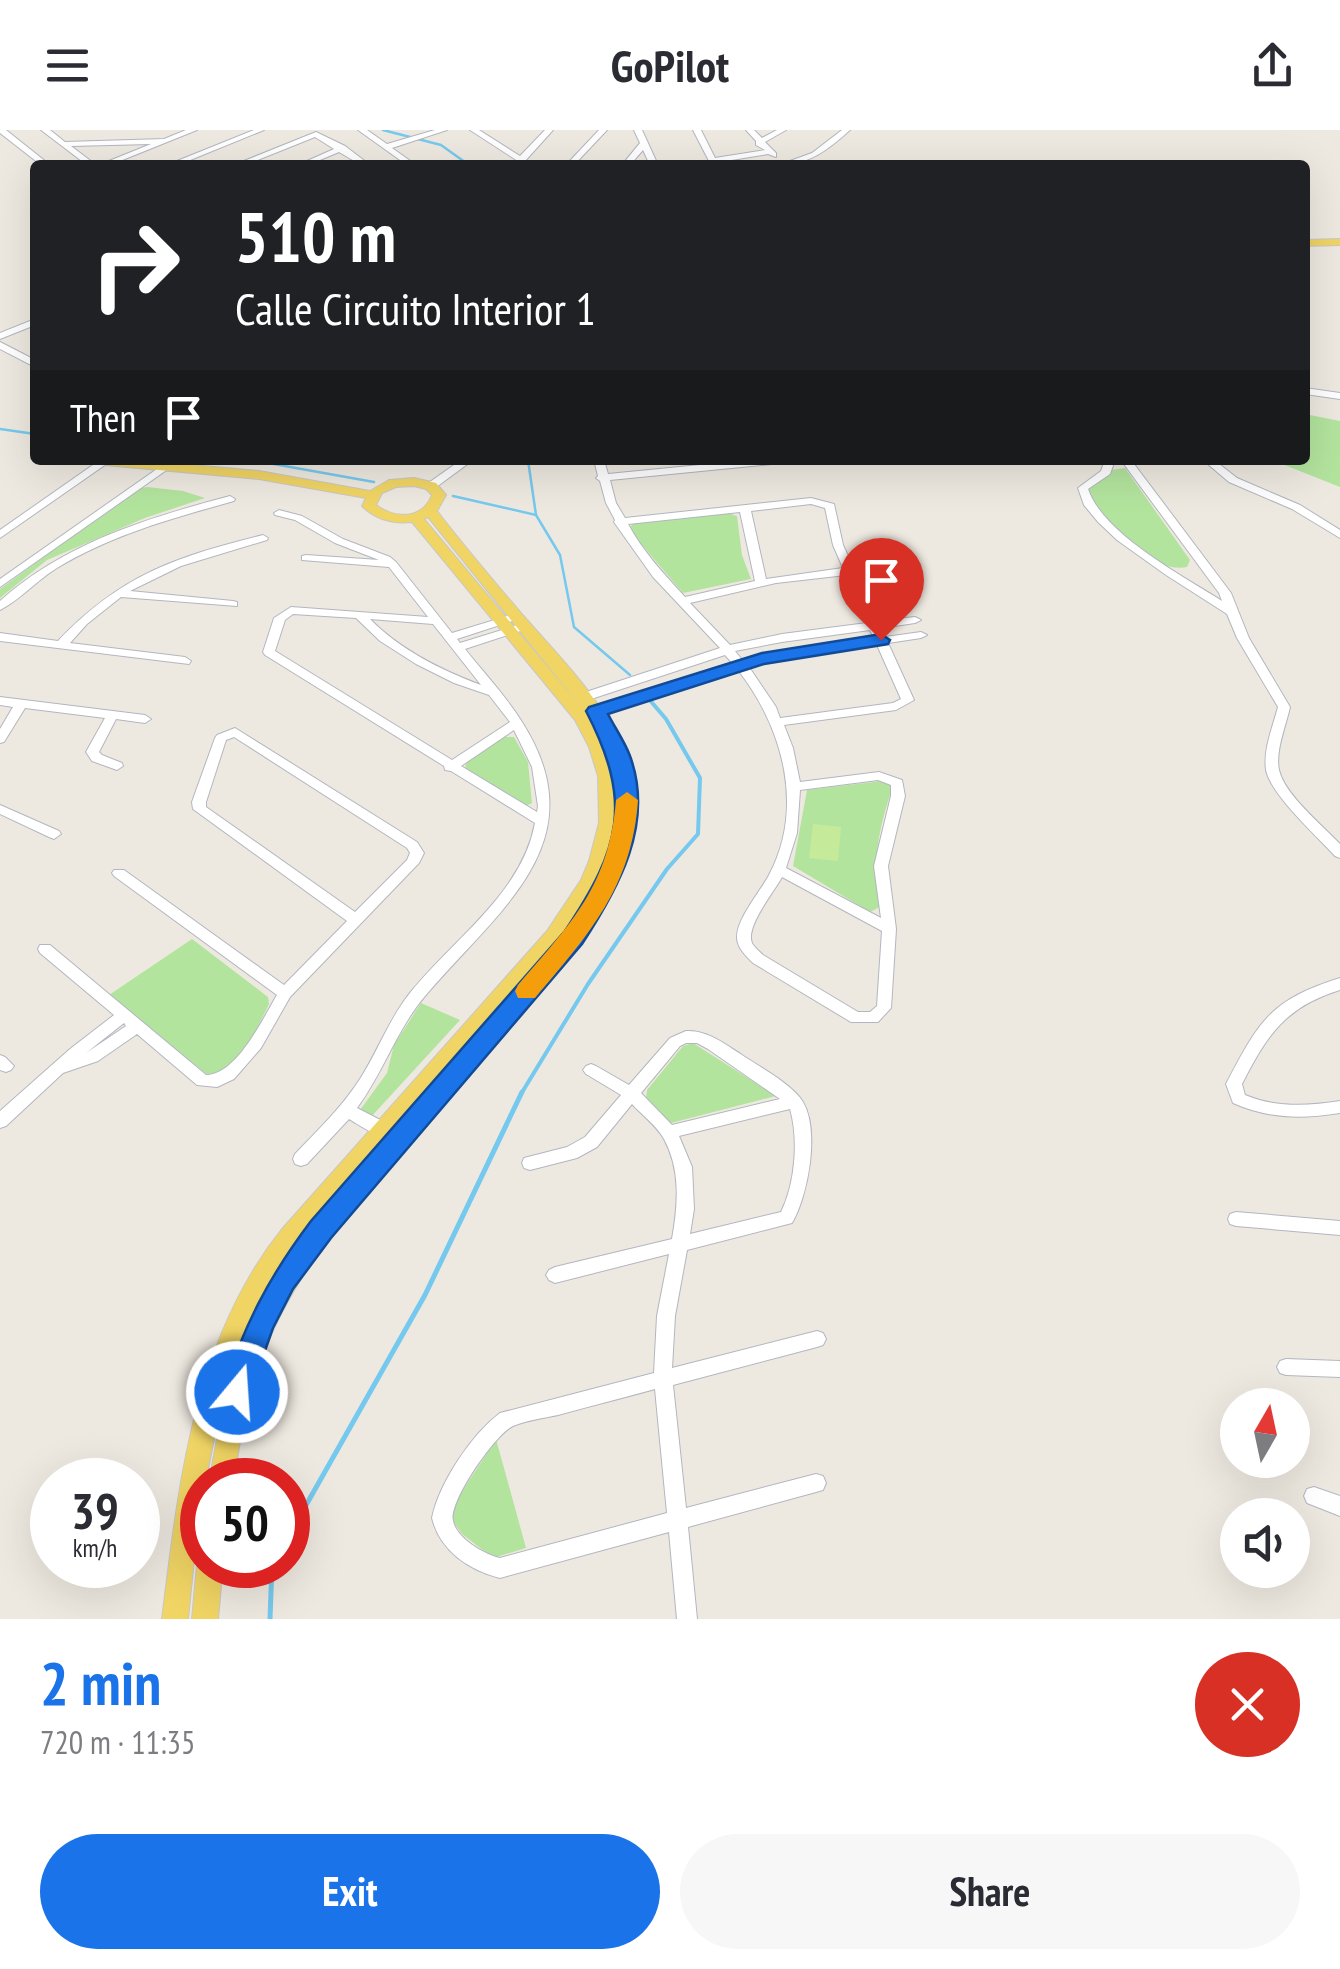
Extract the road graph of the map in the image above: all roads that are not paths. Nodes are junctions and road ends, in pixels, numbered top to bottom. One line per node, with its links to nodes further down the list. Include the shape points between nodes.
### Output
1 (2, 130): 26 (street)
2 (44, 130): 20 (street)
3 (192, 130): 18 (street)
4 (260, 130): 30 (street)
5 (362, 130): 22 (street)
6 (444, 130): 16 (street)
7 (492, 130): 17 (street)
8 (549, 130): 36 (street)
9 (603, 130): 37 (street)
10 (638, 130): 21 (street)
11 (696, 130): 40 (street)
12 (750, 130): 19 (street)
13 (782, 130): 19 (street)
14 (846, 130): 43 (street)
15 (858, 130): 44 (street)
16 (427, 132): 22 (street)
17 (478, 132): 35 (street)
18 (164, 141): 20 (street); 29 (street)
19 (759, 143): 24 (street)
20 (62, 144): 25 (street)
21 (644, 144): 38 (street); 39 (street)
22 (383, 145): 34 (street)
23 (342, 148): 31 (street, via 312,134); 32 (street); 33 (street)
24 (769, 152): 41 (street); 42 (street)
25 (77, 154): 27 (street); 28 (street)
26 (50, 160)
27 (56, 160)
28 (85, 160)
29 (116, 160)
30 (184, 160)
31 (250, 160)
32 (314, 160)
33 (359, 160)
34 (405, 160)
35 (523, 160)
36 (527, 160)
37 (575, 160)
38 (630, 160)
39 (652, 160)
40 (714, 160)
41 (726, 160)
42 (778, 160)
43 (801, 160)
44 (818, 160)
45 (1340, 242): 46 (main road)
46 (1310, 243)
47 (30, 324): 48 (street)
48 (0, 336)
49 (0, 346): 51 (street)
50 (30, 352): 51 (street)
51 (14, 353): 52 (street)
52 (30, 361)
53 (1310, 392): 54 (street)
54 (1340, 396)
55 (100, 465): 73 (street)
56 (152, 465): 63 (main road)
57 (461, 465): 65 (street)
58 (599, 465): 64 (street)
59 (731, 465): 64 (street)
60 (1108, 465): 78 (street, via 1084,485 1084,498 1114,531)
61 (1130, 465): 77 (street)
62 (1214, 465): 72 (street)
63 (164, 466): 66 (main road); 81 (street)
64 (601, 478): 71 (street)
65 (431, 486): 66 (main road, via 404,482); 70 (main road, via 439,501)
66 (372, 495): 70 (main road, via 370,506 379,514)
67 (230, 498): 85 (street, via 88,546)
68 (744, 509): 71 (street); 79 (street, via 826,503); 80 (street)
69 (279, 512): 76 (street, via 305,517)
70 (423, 514): 90 (main road)
71 (619, 522): 83 (street)
72 (1340, 534)
73 (0, 535)
74 (263, 538): 82 (street, via 169,565)
75 (306, 558): 76 (street)
76 (392, 564): 89 (street)
77 (1202, 564): 78 (street); 86 (street, via 1226,594)
78 (1168, 570): 86 (street)
79 (850, 571): 80 (street); 91 (street)
80 (762, 583): 83 (street)
81 (0, 584)
82 (116, 593): 84 (street); 96 (street)
83 (683, 600): 97 (street)
84 (233, 604)
85 (0, 606)
86 (1231, 612): 115 (street, via 1282,700 1272,757 1276,781)
87 (358, 616): 89 (street); 100 (street, via 450,676); 110 (street, via 286,612 270,644 272,656)
88 (916, 620): 91 (street)
89 (436, 621): 95 (street)
90 (514, 623): 95 (street); 103 (main road); 124 (main road, via 595,740 609,806 604,841 582,894)
91 (873, 626): 94 (street); 97 (street)
92 (921, 635): 94 (street)
93 (0, 637): 96 (street)
94 (881, 640): 99 (street); 106 (street, via 906,702)
95 (455, 642): 100 (street)
96 (60, 645): 98 (street)
97 (730, 649): 99 (street); 103 (street)
98 (185, 661)
99 (743, 664): 103 (street); 106 (street)
100 (492, 692): 107 (street)
101 (0, 701): 102 (street)
102 (21, 704): 104 (street); 108 (street)
103 (590, 704): 124 (main road, via 624,771 627,812 616,866 590,917)
104 (112, 716): 105 (street); 109 (street, via 92,752)
105 (145, 720)
106 (778, 722): 111 (street)
107 (517, 723): 110 (street); 113 (street, via 541,764)
108 (0, 739)
109 (118, 766)
110 (450, 767): 113 (street)
111 (793, 787): 116 (street, via 794,814); 119 (street, via 879,776 897,783 881,866)
112 (0, 809): 114 (street)
113 (543, 822): 129 (street, via 521,876 417,994)
114 (54, 834)
115 (1340, 853)
116 (780, 870): 119 (street); 119 (street, via 744,940 758,959 856,1018 873,1018 884,1008)
117 (118, 873): 122 (street)
118 (355, 919): 118 (street, via 412,864 415,848 240,732 226,734 200,808); 122 (street)
119 (889, 929)
120 (45, 950): 123 (street)
121 (1340, 984): 128 (street, via 1285,1006 1234,1084 1238,1098 1260,1108)
122 (286, 993): 123 (street, via 250,1054 217,1081 197,1078)
123 (130, 1020): 130 (street, via 93,1057 63,1067)
124 (491, 1021): 131 (main road); 143 (main road, via 283,1280 243,1368)
125 (591, 1070): 126 (street)
126 (633, 1095): 127 (street, via 675,1042 688,1036 705,1040); 132 (street); 134 (street, via 582,1149)
127 (795, 1102): 132 (street); 137 (street, via 802,1134 790,1215)
128 (1340, 1107)
129 (347, 1110): 131 (street); 133 (street)
130 (0, 1121)
131 (382, 1129): 149 (main road, via 265,1268 230,1337 200,1452)
132 (669, 1132): 137 (street, via 687,1189)
133 (301, 1159)
134 (530, 1163)
135 (1236, 1219): 136 (street)
136 (1340, 1228)
137 (678, 1245): 138 (street); 142 (street)
138 (554, 1275)
139 (817, 1338): 142 (street)
140 (1286, 1366): 141 (street)
141 (1340, 1369)
142 (663, 1375): 147 (street); 147 (street, via 498,1423 444,1506 442,1521 483,1564 500,1568)
143 (225, 1458)
144 (816, 1483): 147 (street)
145 (1314, 1496): 146 (street)
146 (1340, 1506)
147 (677, 1521): 151 (street)
148 (208, 1588): 150 (main road)
149 (175, 1619)
150 (206, 1619)
151 (687, 1619)

